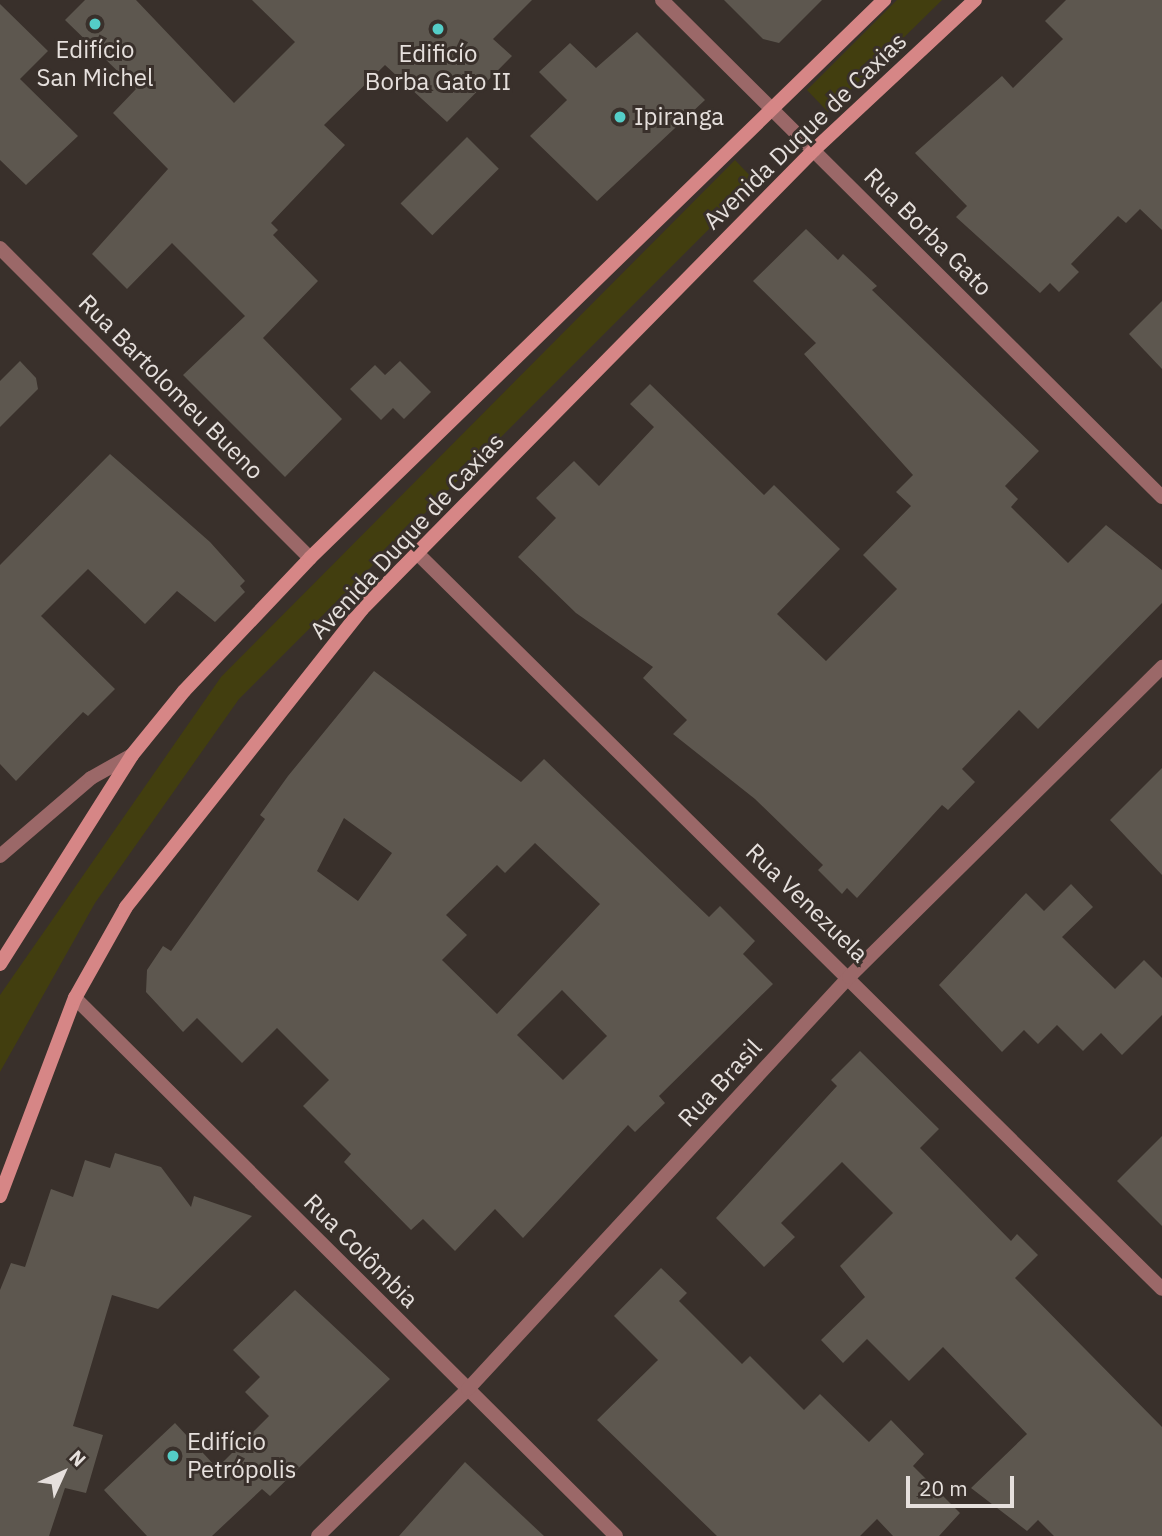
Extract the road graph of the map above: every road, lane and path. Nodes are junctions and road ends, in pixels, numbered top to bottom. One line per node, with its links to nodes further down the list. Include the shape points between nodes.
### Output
1 (662, 0): 4 (street, Rua Borba Gato)
2 (884, 0): 4 (main road, Avenida Duque de Caxias)
3 (975, 0): 5 (main road, Avenida Duque de Caxias)
4 (775, 111): 5 (street, Rua Borba Gato); 9 (main road, Avenida Duque de Caxias)
5 (814, 150): 7 (street, Rua Borba Gato); 8 (main road, Avenida Duque de Caxias)
6 (0, 248): 9 (street, Rua Bartolomeu Bueno)
7 (1162, 497)
8 (416, 553): 14 (street, Rua Venezuela); 15 (main road, Avenida Duque de Caxias, via 362,609 126,907)
9 (310, 558): 11 (main road, Avenida Duque de Caxias, via 184,691)
10 (1162, 667): 14 (street, Rua Brasil)
11 (132, 755): 12 (street, via 81,785); 13 (main road, Avenida Duque de Caxias)
12 (0, 856)
13 (0, 964)
14 (849, 977): 17 (street, Rua Venezuela); 18 (street, Rua Brasil)
15 (75, 998): 16 (main road, Avenida Duque de Caxias); 18 (street, Rua Colômbia)
16 (0, 1196)
17 (1162, 1289)
18 (468, 1388): 19 (street, Rua Brasil); 20 (street, Rua Colômbia)
19 (318, 1536)
20 (616, 1536)

